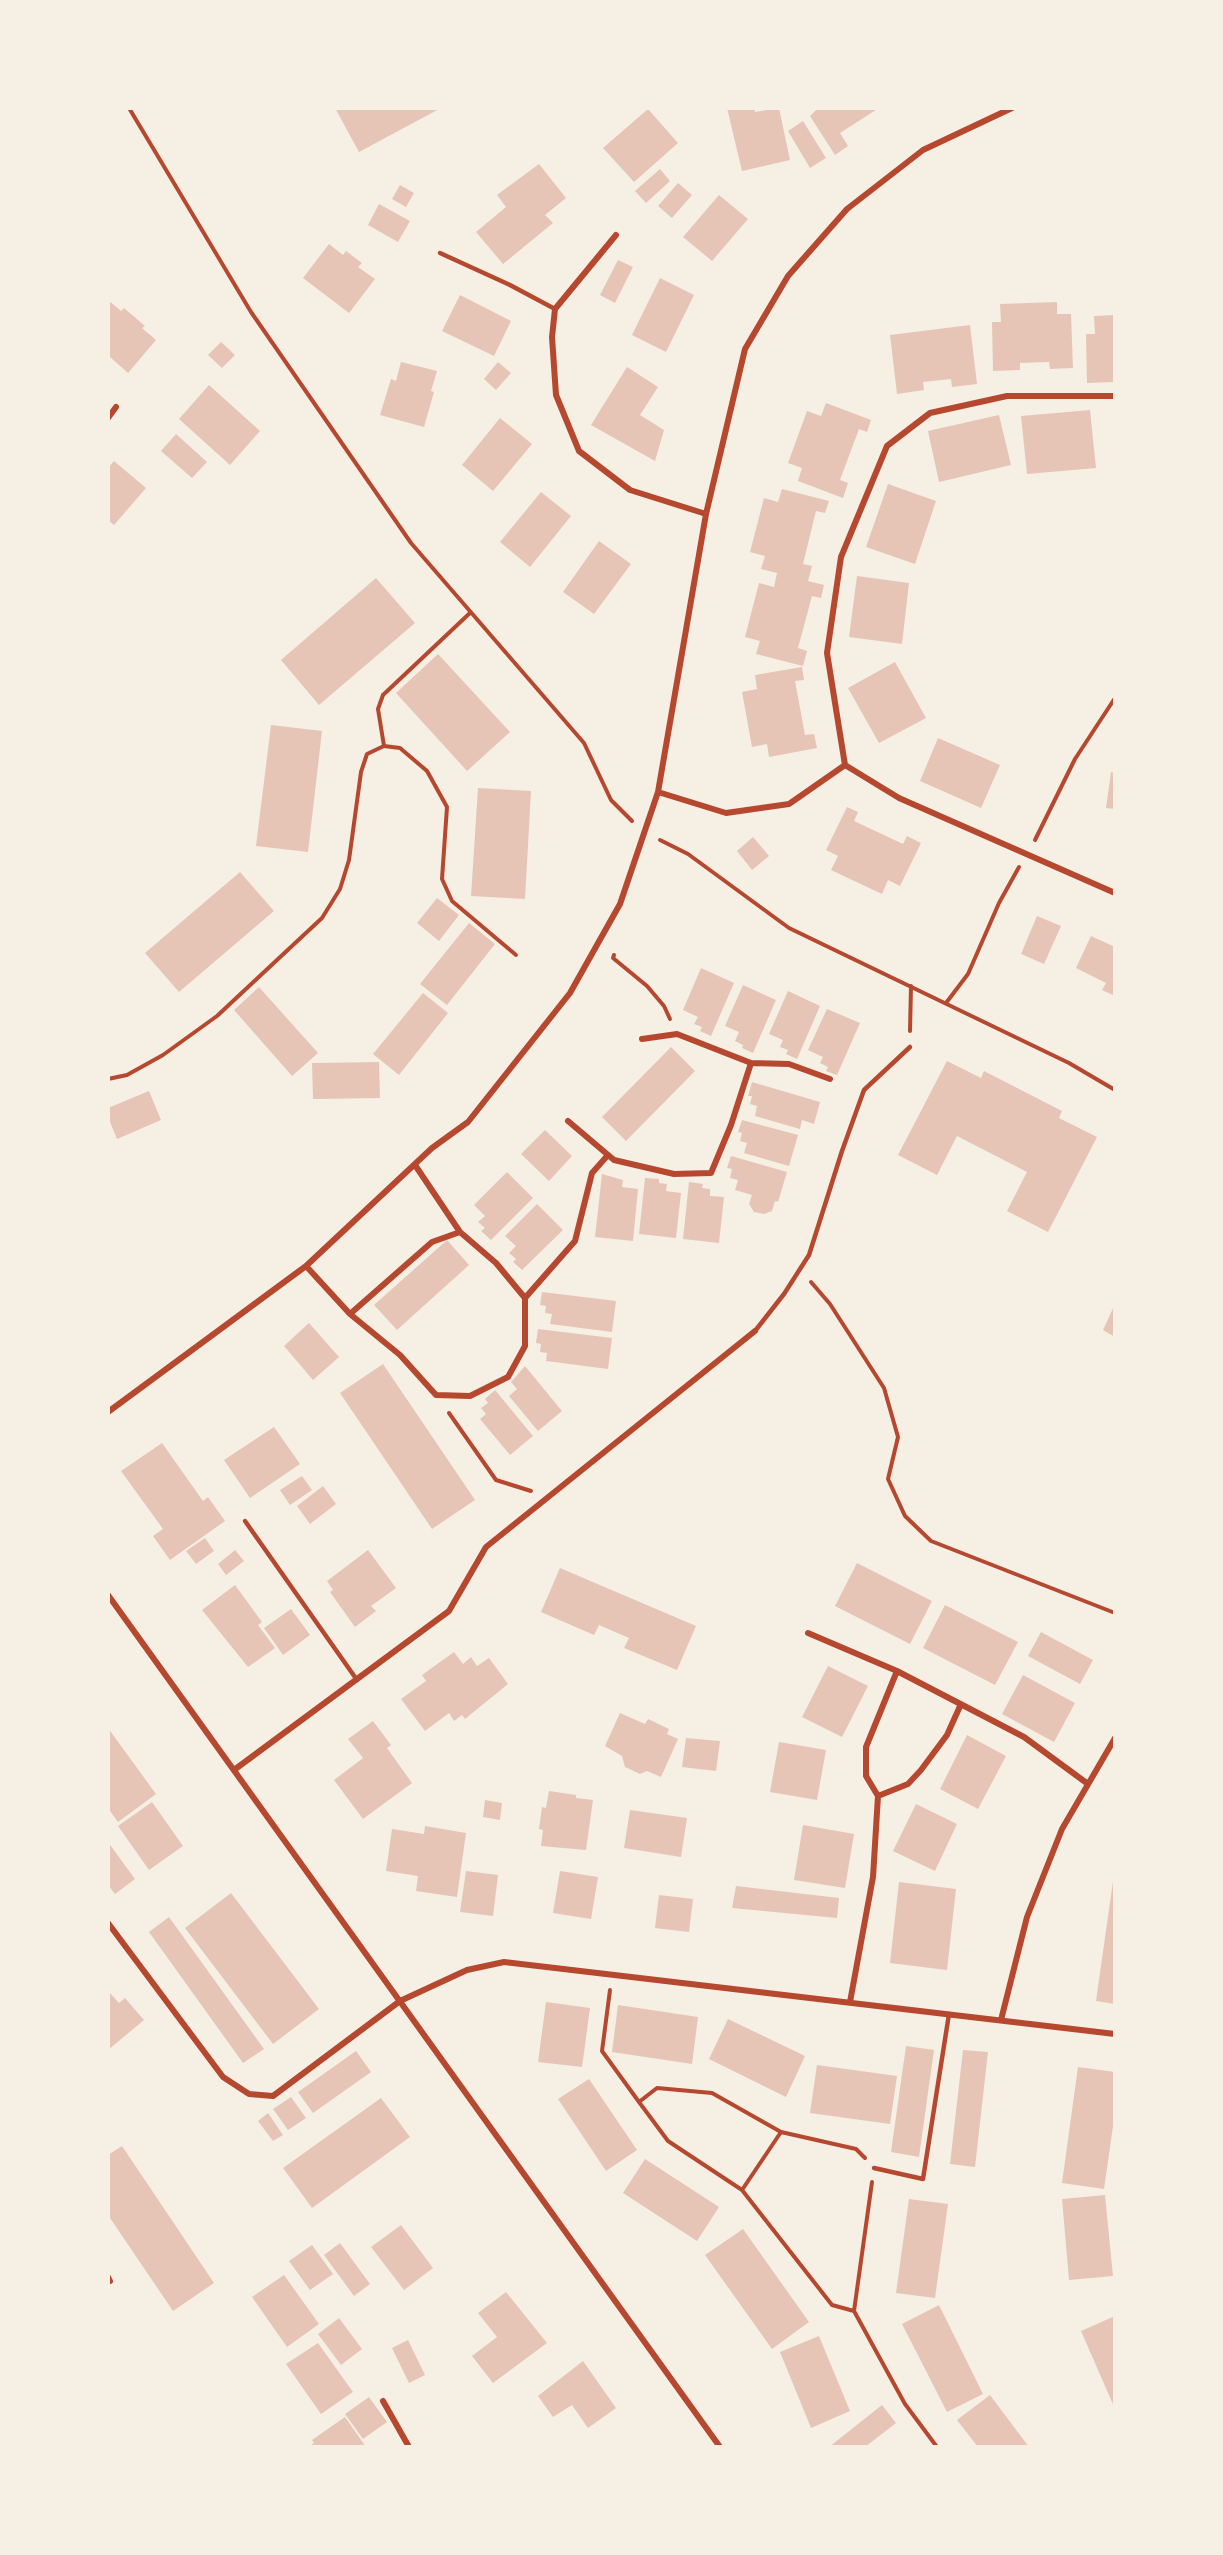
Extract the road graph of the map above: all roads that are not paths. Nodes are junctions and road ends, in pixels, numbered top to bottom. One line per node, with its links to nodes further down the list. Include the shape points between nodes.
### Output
1 (1012, 108): 8 (street, via 923,150 847,209 788,276 745,349)
2 (616, 236): 4 (street)
3 (440, 253): 4 (lane)
4 (555, 309): 8 (street, via 552,337 556,395 579,451 630,490)
5 (1115, 396): 9 (street, via 1007,396 930,413 887,446 841,557 827,653)
6 (116, 407): 7 (street)
7 (108, 418)
8 (706, 514): 10 (street)
9 (845, 765): 10 (street, via 789,804 726,813); 11 (street, via 899,798)
10 (658, 792): 18 (street, via 620,904 570,993 468,1122)
11 (1115, 893)
12 (642, 1039): 14 (street, via 677,1034)
13 (910, 1047): 23 (lane, via 864,1090 809,1255)
14 (751, 1063): 15 (street, via 789,1064); 17 (street, via 711,1173 674,1174 614,1160)
15 (830, 1079)
16 (568, 1121): 17 (street)
17 (608, 1155): 21 (street, via 592,1173 575,1241)
18 (415, 1165): 19 (street); 20 (street)
19 (460, 1232): 21 (street, via 496,1263); 22 (street, via 432,1242)
20 (306, 1266): 22 (street); 24 (street)
21 (525, 1298): 22 (street, via 525,1346 508,1377 470,1396 436,1395 400,1355)
22 (350, 1314)
23 (755, 1331): 29 (street, via 486,1548 449,1611)
24 (108, 1412)
25 (246, 1521): 29 (lane)
26 (108, 1595): 32 (street)
27 (808, 1633): 28 (street)
28 (897, 1671): 30 (street); 34 (street, via 866,1747 866,1776)
29 (357, 1680): 32 (street)
30 (961, 1704): 33 (street, via 1024,1737); 34 (street, via 947,1735 921,1770 908,1784)
31 (1115, 1738): 33 (street)
32 (234, 1770): 36 (street)
33 (1088, 1784): 39 (street, via 1062,1829 1027,1917)
34 (878, 1796): 37 (street, via 873,1877)
35 (108, 1923): 36 (street, via 223,2077 249,2094 273,2096)
36 (400, 2001): 37 (street, via 467,1970 504,1962); 44 (street)
37 (850, 2002): 38 (street)
38 (949, 2014): 39 (street); 41 (lane, via 923,2179)
39 (1001, 2020): 40 (street)
40 (1115, 2034)
41 (874, 2168)
42 (383, 2401): 43 (street)
43 (409, 2447)
44 (720, 2447)

